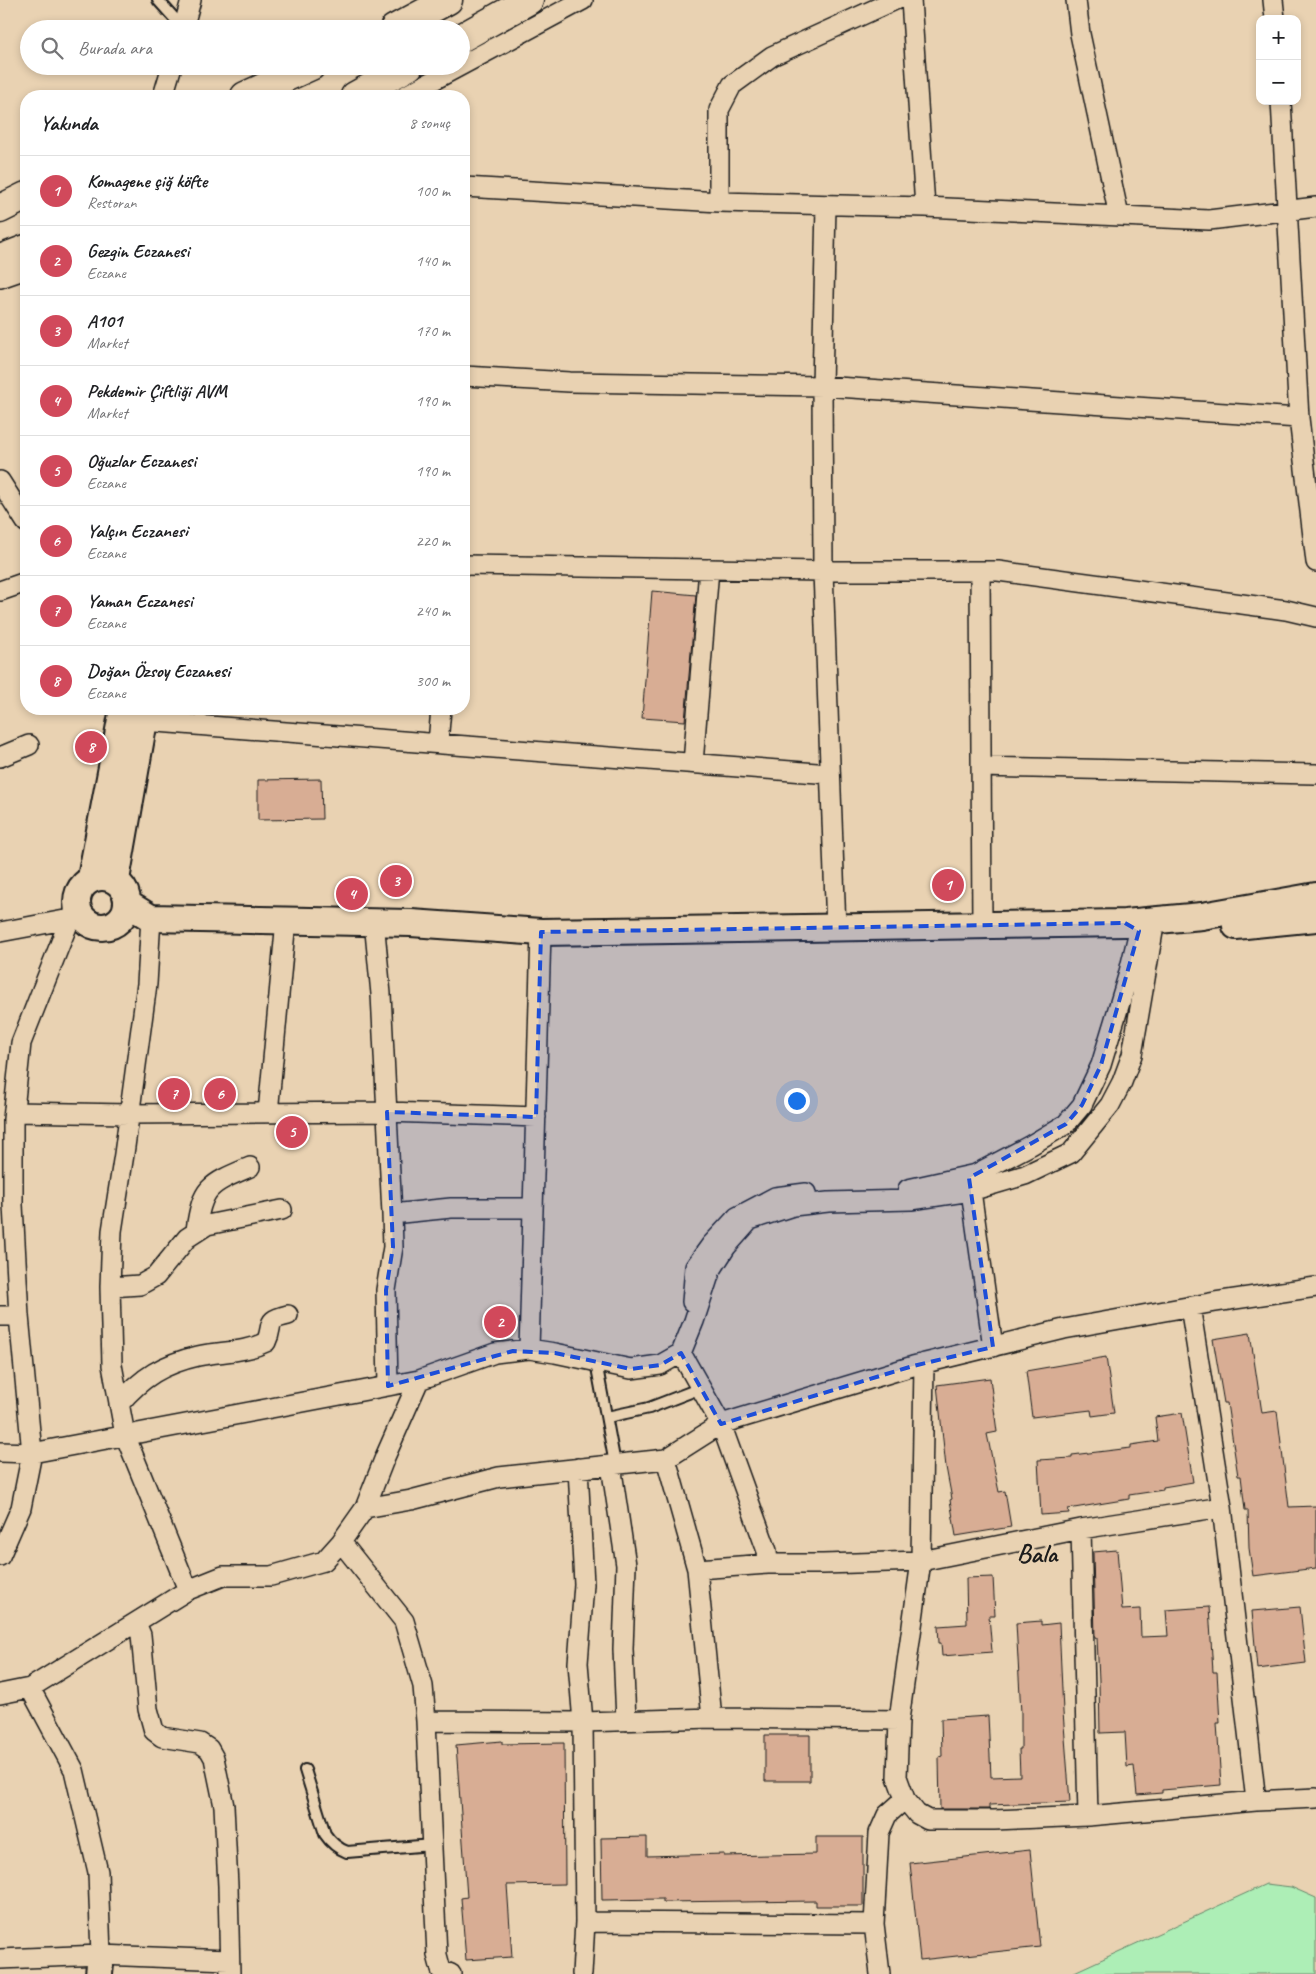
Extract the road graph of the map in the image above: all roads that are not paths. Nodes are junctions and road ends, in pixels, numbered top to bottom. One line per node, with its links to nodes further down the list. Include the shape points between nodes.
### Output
1 (158, 0): 11 (lane)
2 (191, 0): 12 (street)
3 (529, 0): 14 (highway)
4 (583, 0): 15 (street)
5 (895, 0): 27 (street, via 772,56 732,85 719,110)
6 (911, 0): 29 (street)
7 (1076, 0): 33 (street, via 1080,34)
8 (1274, 0): 10 (street)
9 (433, 4): 13 (highway)
10 (1275, 15)
11 (175, 20)
12 (185, 20)
13 (408, 20)
14 (470, 33)
15 (470, 66)
16 (170, 75): 21 (street)
17 (291, 75): 22 (highway)
18 (393, 75): 23 (highway)
19 (455, 75): 20 (street)
20 (431, 89)
21 (166, 90)
22 (258, 90)
23 (366, 90)
24 (1281, 105): 32 (street)
25 (470, 187): 27 (street)
26 (20, 199): 31 (highway)
27 (719, 202): 28 (street)
28 (826, 206): 29 (street); 39 (street)
29 (925, 207): 33 (street)
30 (1316, 207): 32 (street)
31 (0, 209)
32 (1288, 210): 33 (street, via 1210,220); 40 (street)
33 (1119, 216)
34 (20, 251): 35 (highway)
35 (0, 259)
36 (20, 271): 37 (street)
37 (0, 278)
38 (470, 376): 39 (street, via 570,382)
39 (822, 386): 40 (street); 46 (street)
40 (1299, 418): 43 (street)
41 (0, 482): 42 (street)
42 (20, 513)
43 (1316, 562)
44 (470, 565): 45 (street)
45 (710, 569): 46 (street); 57 (street)
46 (823, 571): 47 (street); 59 (street)
47 (980, 571): 50 (street, via 1276,609); 58 (street)
48 (20, 584): 49 (street)
49 (0, 591)
50 (1316, 617)
51 (138, 715): 61 (street)
52 (158, 715): 54 (street)
53 (440, 715): 54 (street)
54 (438, 743): 57 (street)
55 (29, 746): 56 (street)
56 (0, 757)
57 (693, 763): 59 (street)
58 (981, 767): 60 (street); 69 (street)
59 (830, 774): 71 (street)
60 (1316, 774)
61 (104, 879): 63 (street, via 123,886); 64 (street, via 82,886)
62 (1316, 896): 70 (street)
63 (128, 904): 64 (street, via 119,921 105,927 90,924); 65 (street)
64 (74, 914): 72 (street); 74 (street, via 21,1043)
65 (151, 918): 67 (street); 77 (street, via 147,984)
66 (1316, 918): 70 (street)
67 (286, 920): 68 (street); 76 (street)
68 (374, 921): 73 (street); 75 (street)
69 (982, 926): 70 (street); 71 (street)
70 (1143, 926): 81 (street, via 1144,980 1132,1055 1110,1105 1071,1153 1025,1175); 93 (street, via 1101,1065 1082,1106 1066,1124 976,1174 958,1179 908,1189 824,1191 775,1197 737,1218 711,1245 696,1268 691,1298)
71 (836, 929): 73 (street)
72 (0, 932)
73 (541, 932): 78 (street)
74 (14, 1112): 77 (street); 79 (street)
75 (387, 1112): 76 (street); 78 (street); 84 (street)
76 (268, 1113): 77 (street)
77 (128, 1114): 87 (street, via 112,1231)
78 (536, 1117): 82 (street)
79 (6, 1165): 86 (street, via 12,1205)
80 (250, 1167): 85 (street, via 222,1179 207,1191 199,1209)
81 (971, 1191): 93 (street, via 911,1200 793,1206 750,1220 726,1247 710,1272); 94 (street)
82 (533, 1208): 84 (street, via 451,1208); 95 (street)
83 (282, 1210): 85 (street, via 206,1225)
84 (392, 1214): 100 (street, via 393,1247 386,1290)
85 (196, 1230): 87 (street, via 177,1248 156,1276 140,1285)
86 (8, 1252): 92 (street)
87 (110, 1287): 102 (street, via 112,1366)
88 (1316, 1287): 89 (street)
89 (1190, 1306): 94 (street, via 1064,1329); 111 (street)
90 (288, 1315): 102 (street, via 270,1323 266,1342 254,1348 198,1356 148,1375)
91 (0, 1316): 92 (street)
92 (19, 1316): 107 (street)
93 (694, 1321): 96 (street)
94 (993, 1347): 98 (street)
95 (529, 1349): 97 (street); 99 (street, via 495,1354)
96 (681, 1353): 97 (street, via 660,1365 631,1369); 101 (street)
97 (596, 1362): 103 (lane)
98 (924, 1363): 104 (street); 116 (street)
99 (419, 1380): 100 (street); 112 (street)
100 (388, 1386): 105 (street)
101 (701, 1388): 103 (lane, via 649,1408); 104 (street)
102 (119, 1404): 105 (street)
103 (607, 1417): 109 (lane)
104 (721, 1424): 108 (street); 117 (street, via 767,1552)
105 (125, 1436): 107 (street); 119 (street)
106 (0, 1452): 107 (street)
107 (32, 1453): 115 (street, via 21,1508)
108 (666, 1459): 109 (street); 118 (street)
109 (613, 1465): 110 (street); 126 (street, via 626,1565 623,1649)
110 (578, 1468): 112 (street, via 499,1477 411,1500); 127 (street, via 584,1584 578,1663)
111 (1222, 1506): 113 (street); 131 (street)
112 (365, 1508): 114 (street)
113 (1081, 1529): 116 (street); 132 (street)
114 (342, 1542): 119 (street, via 324,1561 270,1576 224,1576); 125 (street, via 404,1620 423,1686)
115 (0, 1556)
116 (921, 1561): 117 (street); 124 (street)
117 (768, 1564): 118 (street)
118 (697, 1569): 123 (street)
119 (188, 1590): 120 (street)
120 (136, 1623): 121 (street); 138 (street, via 141,1635 148,1709 154,1732 162,1737 200,1743 214,1758 224,1806)
121 (30, 1688): 122 (street); 137 (street, via 74,1770 98,1872)
122 (0, 1694)
123 (712, 1718): 124 (street); 126 (street)
124 (899, 1720): 130 (street, via 897,1777)
125 (426, 1721): 127 (street); 133 (street)
126 (626, 1721): 127 (street)
127 (583, 1722): 134 (street)
128 (305, 1770): 133 (lane, via 325,1834 340,1850)
129 (1316, 1798): 131 (street)
130 (905, 1799): 132 (street, via 917,1814 928,1820); 135 (street, via 887,1815 880,1833)
131 (1256, 1802): 132 (street)
132 (1088, 1816)
133 (432, 1846): 139 (street, via 437,1955 441,1970)
134 (585, 1922): 135 (street); 140 (street)
135 (874, 1924): 141 (street)
136 (0, 1959): 137 (street)
137 (100, 1965): 138 (street)
138 (229, 1967)
139 (451, 1974)
140 (582, 1974)
141 (880, 1974)

